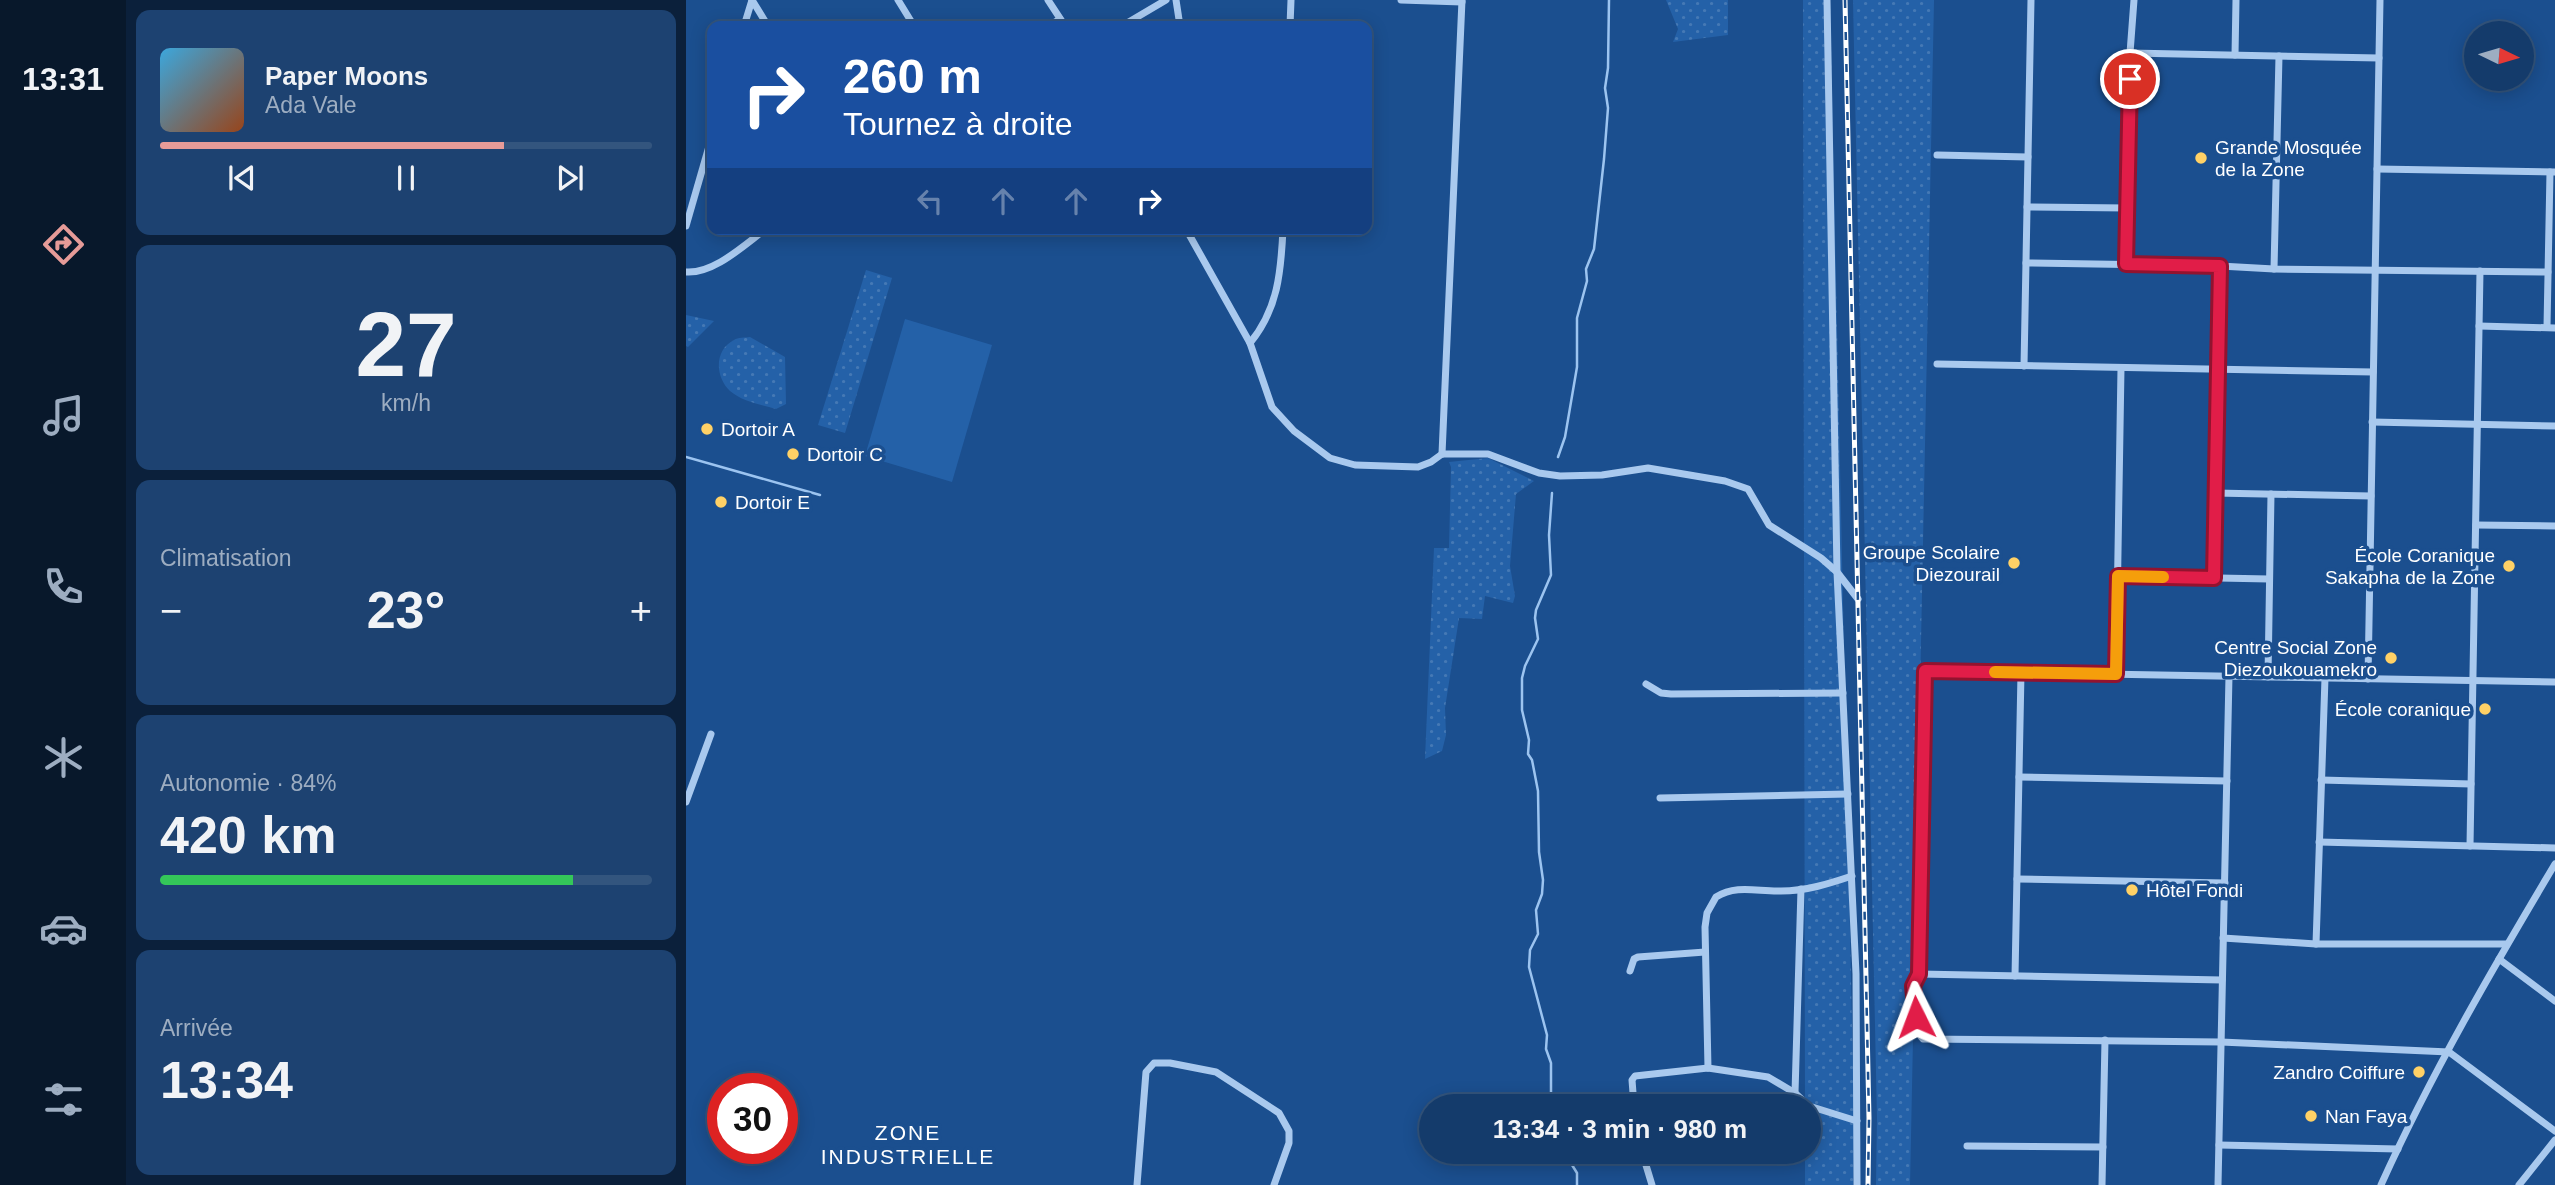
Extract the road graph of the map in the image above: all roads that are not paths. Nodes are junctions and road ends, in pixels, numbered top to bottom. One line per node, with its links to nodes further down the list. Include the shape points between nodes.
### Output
1 (752, 0): 15 (street); 16 (street)
2 (898, 0): 17 (street)
3 (1048, 0): 14 (street)
4 (1166, 0): 19 (street)
5 (1176, 0): 20 (street)
6 (1291, 0): 21 (street)
7 (1401, 0): 13 (street)
8 (1827, 0): 62 (street)
9 (2031, 0): 28 (street)
10 (2134, 0): 22 (street)
11 (2236, 0): 23 (street)
12 (2380, 0): 25 (street)
13 (1462, 1): 56 (street)
14 (1060, 19): 18 (street)
15 (746, 21)
16 (765, 21)
17 (911, 21)
18 (1057, 21)
19 (1130, 21)
20 (1180, 21)
21 (1290, 21)
22 (2130, 53): 23 (street); 32 (street)
23 (2235, 55): 24 (street)
24 (2279, 56): 25 (street); 40 (street)
25 (2379, 58): 29 (street)
26 (707, 153): 33 (street)
27 (1937, 155): 28 (street)
28 (2028, 157): 31 (street)
29 (2377, 169): 30 (street); 41 (street)
30 (2552, 172): 44 (street)
31 (2027, 207): 32 (street); 37 (street)
32 (2127, 208): 38 (street)
33 (686, 226)
34 (758, 235): 43 (street, via 717,264)
35 (1189, 235): 47 (street)
36 (1283, 235): 47 (street, via 1278,292)
37 (2026, 262): 38 (street); 49 (street)
38 (2126, 264): 39 (street)
39 (2220, 266): 40 (street); 51 (street)
40 (2274, 269): 41 (street)
41 (2375, 271): 42 (street); 52 (street)
42 (2480, 271): 44 (street); 45 (street)
43 (686, 272)
44 (2548, 272): 46 (street)
45 (2479, 326): 46 (street); 54 (street)
46 (2551, 328)
47 (1250, 343): 56 (street, via 1272,407 1330,458 1355,465 1418,467)
48 (1937, 364): 49 (street)
49 (2024, 366): 50 (street)
50 (2121, 368): 51 (street); 63 (street)
51 (2218, 369): 52 (street); 57 (street)
52 (2373, 372): 53 (street)
53 (2372, 422): 54 (street); 59 (street)
54 (2478, 424): 55 (street); 60 (street)
55 (2555, 425)
56 (1442, 454): 62 (street, via 1488,454 1560,476 1648,468 1725,481 1748,489 1774,530)
57 (2215, 493): 58 (street); 64 (street)
58 (2271, 494): 59 (street); 65 (street)
59 (2371, 496): 72 (street)
60 (2476, 525): 61 (street); 73 (street)
61 (2555, 526)
62 (1838, 572): 66 (street); 76 (street)
63 (2118, 576): 64 (street); 68 (street)
64 (2214, 578): 65 (street)
65 (2269, 579): 70 (street)
66 (1858, 599)
67 (2021, 673): 68 (street); 78 (street); 99 (street, via 1925,671)
68 (2116, 674): 69 (street)
69 (2229, 676): 70 (street); 80 (street)
70 (2268, 677): 71 (street)
71 (2325, 678): 72 (street); 79 (street)
72 (2368, 679): 73 (street)
73 (2473, 681): 74 (street); 81 (street)
74 (2555, 682)
75 (1646, 684): 76 (street, via 1671,694)
76 (1843, 693): 82 (street)
77 (711, 734): 84 (street)
78 (2019, 777): 80 (street); 90 (street)
79 (2322, 780): 81 (street); 85 (street)
80 (2227, 781): 91 (street)
81 (2471, 784): 86 (street)
82 (1848, 794): 83 (street); 89 (street)
83 (1660, 798)
84 (686, 802)
85 (2319, 842): 86 (street); 94 (street)
86 (2470, 846): 87 (street)
87 (2555, 848)
88 (2555, 864): 95 (street)
89 (1852, 876): 92 (street); 109 (street)
90 (2017, 879): 91 (street); 100 (street)
91 (2224, 883): 93 (street)
92 (1801, 889): 96 (street, via 1735,889 1716,897 1707,913); 107 (street)
93 (2223, 939): 94 (street); 101 (street)
94 (2316, 944): 95 (street)
95 (2507, 944): 97 (street)
96 (1705, 952): 98 (street, via 1638,957); 106 (street)
97 (2498, 959): 102 (street); 105 (street)
98 (1630, 971)
99 (1919, 974): 100 (street); 103 (street, via 1913,991 1917,1032 1923,1039)
100 (2015, 976): 101 (street)
101 (2222, 980): 104 (street)
102 (2555, 1001)
103 (2105, 1040): 104 (street); 114 (street)
104 (2221, 1042): 105 (street); 112 (street)
105 (2449, 1052): 110 (street); 115 (street)
106 (1708, 1068): 107 (street, via 1768,1077); 108 (street, via 1635,1076)
107 (1796, 1093): 109 (street, via 1818,1110)
108 (1633, 1094)
109 (1857, 1121): 120 (street)
110 (2555, 1131)
111 (2555, 1140): 124 (street)
112 (2219, 1145): 115 (street); 122 (street)
113 (1967, 1146): 114 (street)
114 (2103, 1147): 121 (street)
115 (2398, 1149): 123 (street)
116 (1646, 1164): 119 (street)
117 (1137, 1185): 118 (street, via 1146,1072 1154,1063 1170,1063 1216,1072 1279,1113 1289,1131 1289,1143)
118 (1274, 1185)
119 (1653, 1185)
120 (1857, 1185)
121 (2102, 1185)
122 (2218, 1185)
123 (2381, 1185)
124 (2519, 1185)

